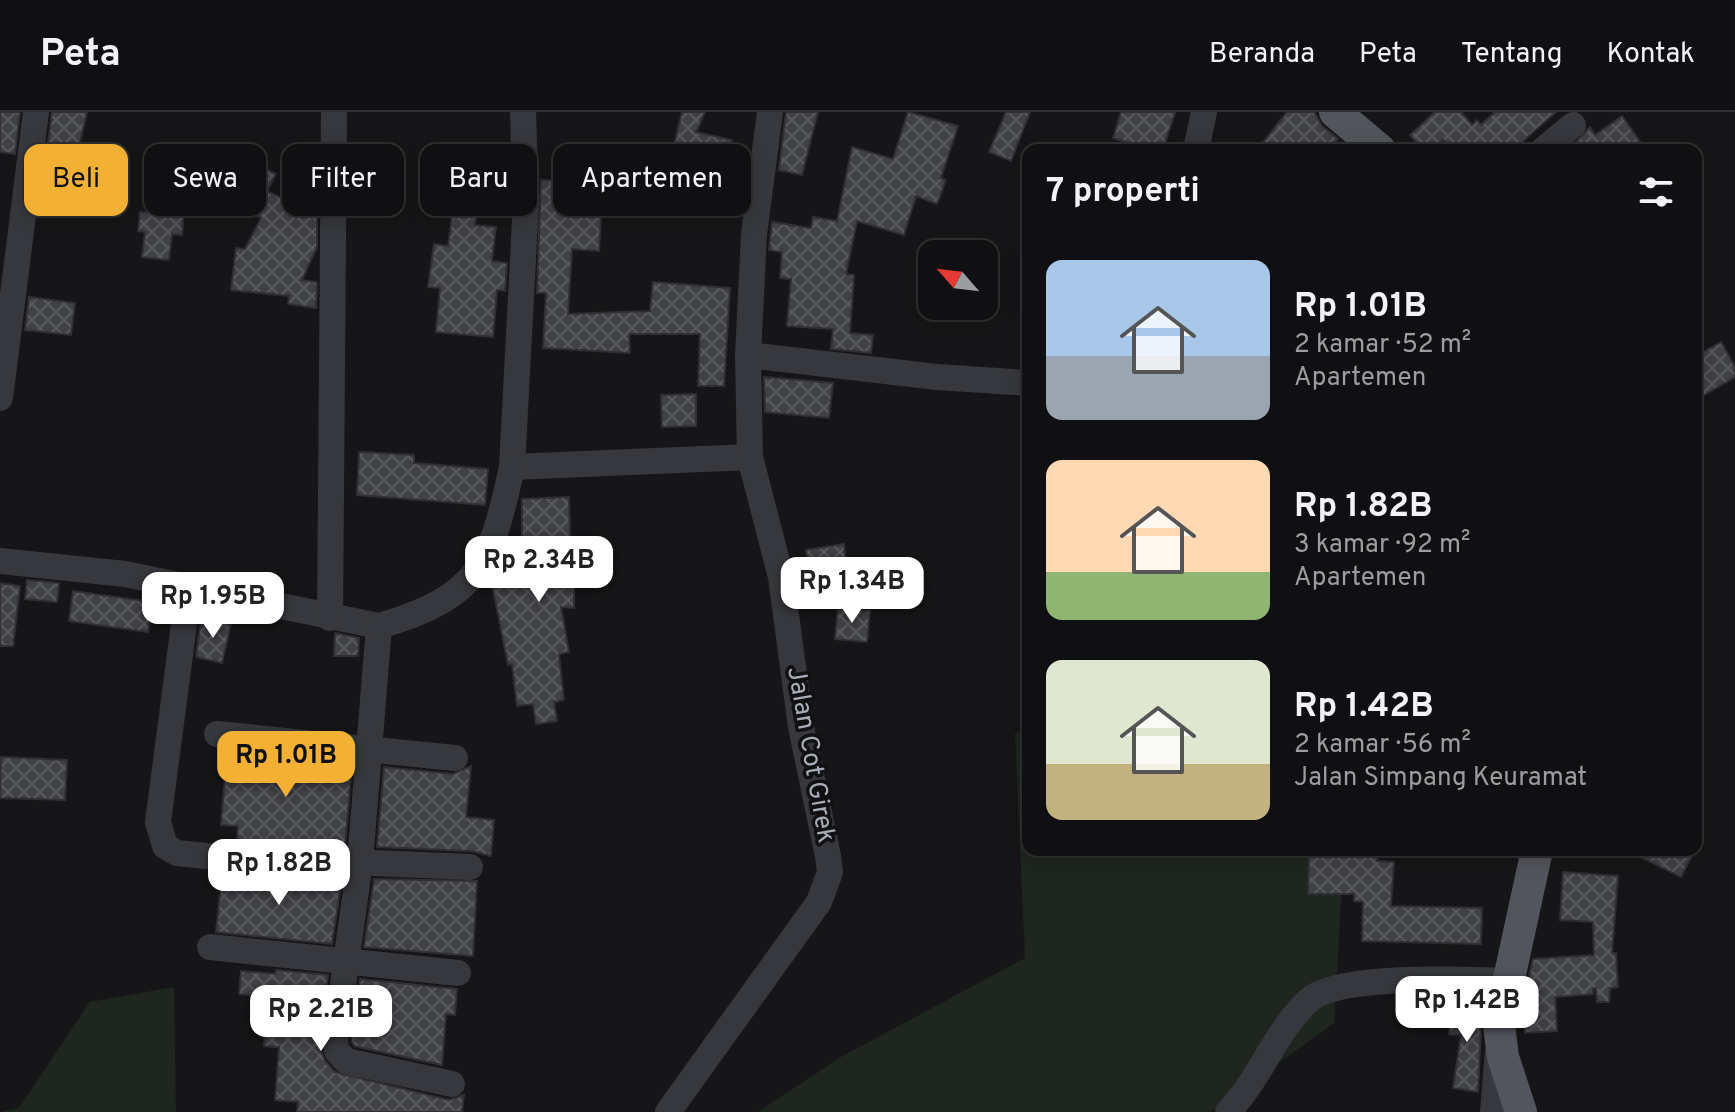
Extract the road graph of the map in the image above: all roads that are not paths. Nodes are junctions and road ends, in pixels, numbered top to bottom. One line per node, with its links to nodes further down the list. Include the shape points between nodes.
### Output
1 (36, 112): 13 (street)
2 (334, 112): 18 (street)
3 (523, 112): 15 (street, via 526,202)
4 (770, 112): 11 (street, Jalan Cot Girek, via 754,234)
5 (1204, 112): 8 (street)
6 (1335, 112): 9 (main road)
7 (1573, 125): 10 (street)
8 (1197, 144)
9 (1373, 144)
10 (1550, 144)
11 (748, 355): 12 (street); 14 (street, Jalan Cot Girek)
12 (1022, 383)
13 (0, 398)
14 (750, 457): 15 (street); 32 (street, Jalan Cot Girek, via 781,577 801,727 830,872 819,902)
15 (512, 467): 19 (street, via 498,533 465,586 415,616)
16 (0, 561): 17 (street)
17 (189, 586): 18 (street); 24 (street, via 158,822 165,846 206,856)
18 (330, 618): 19 (street)
19 (379, 626): 21 (street)
20 (217, 734): 21 (street)
21 (367, 749): 22 (street); 24 (street)
22 (455, 758)
23 (1536, 856): 29 (main road)
24 (360, 862): 25 (street); 27 (street)
25 (470, 867)
26 (210, 947): 27 (street)
27 (346, 963): 28 (street); 31 (street, via 335,1042 340,1057)
28 (458, 973)
29 (1508, 981): 30 (main road); 33 (street, via 1439,980 1326,989 1308,1000)
30 (1499, 1039): 34 (street); 35 (main road)
31 (452, 1084)
32 (668, 1112)
33 (1228, 1112)
34 (1493, 1112)
35 (1521, 1112)

